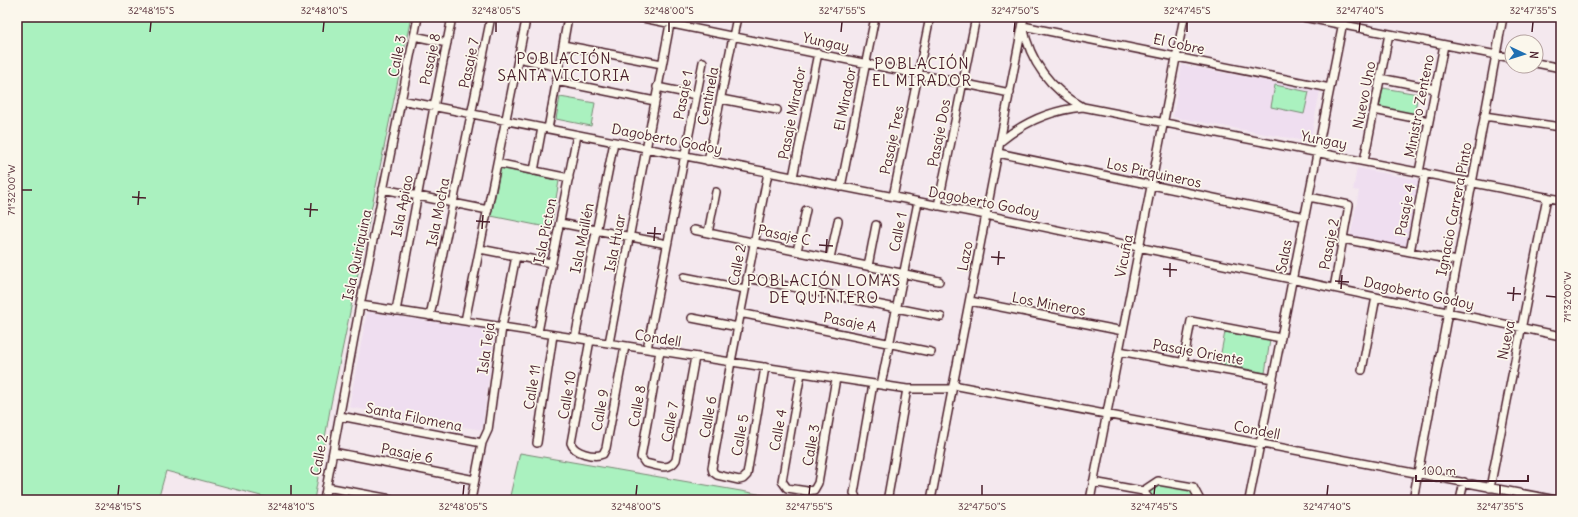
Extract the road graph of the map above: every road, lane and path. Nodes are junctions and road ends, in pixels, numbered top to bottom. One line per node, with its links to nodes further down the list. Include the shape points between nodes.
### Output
1 (418, 17): 20 (street, Calle 3)
2 (452, 17): 22 (street, Pasaje 8)
3 (491, 17): 52 (street, Pasaje 7)
4 (568, 17): 23 (street)
5 (638, 17): 15 (street, Yungay)
6 (738, 17): 21 (street, Centinela)
7 (875, 17): 31 (street, El Mirador)
8 (930, 17): 36 (street, Pasaje Tres)
9 (976, 17): 39 (street, Pasaje Dos)
10 (1024, 17): 18 (street, Lazo)
11 (1184, 17): 28 (street, Vicuña)
12 (1303, 17): 17 (street)
13 (1344, 17): 17 (street, Salas)
14 (1503, 17): 26 (street, Ignacio Carrera Pinto)
15 (670, 24): 21 (street, Yungay); 32 (street)
16 (525, 25): 29 (street)
17 (1343, 25): 19 (street); 41 (street, Salas)
18 (1023, 26): 28 (street, El Cobre); 43 (street, Lazo); 49 (street, Yungay, via 1031,55 1041,72 1056,88)
19 (1389, 34): 24 (street); 37 (street, Nuevo Uno)
20 (414, 36): 22 (street); 46 (street, Calle 3)
21 (733, 37): 25 (street, Yungay); 45 (street, Centinela)
22 (447, 43): 48 (street, Pasaje 8)
23 (563, 45): 32 (street); 34 (street)
24 (1444, 45): 26 (street); 42 (street, Ministro Zenteno)
25 (818, 53): 31 (street, Yungay); 72 (street, Pasaje Mirador)
26 (1496, 55): 27 (street); 53 (street, Ignacio Carrera Pinto)
27 (1504, 56)
28 (1176, 57): 41 (street, El Cobre); 55 (street, Vicuña)
29 (518, 58): 34 (street); 54 (street)
30 (703, 62): 44 (street, Pasaje 1)
31 (866, 63): 36 (street, Yungay); 76 (street, El Mirador)
32 (662, 64): 40 (street)
33 (1544, 65): 35 (street)
34 (559, 67): 38 (street)
35 (1561, 68)
36 (918, 74): 39 (street, Yungay); 80 (street, Pasaje Tres)
37 (1380, 78): 42 (street); 51 (street, Nuevo Uno)
38 (556, 81): 47 (street); 58 (street)
39 (962, 83): 43 (street, Yungay); 86 (street, Pasaje Dos)
40 (657, 87): 44 (street); 47 (street)
41 (1330, 88): 63 (street, Salas)
42 (1435, 89): 56 (street, Ministro Zenteno)
43 (1010, 93): 61 (street, Lazo)
44 (696, 95): 65 (street, Pasaje 1)
45 (721, 99): 50 (street); 66 (street, Centinela)
46 (401, 100): 48 (street, Dagoberto Godoy); 77 (street, Isla Quiriquina)
47 (655, 100): 62 (street)
48 (434, 107): 52 (street, Dagoberto Godoy); 79 (street, Isla Apiao)
49 (1083, 107): 55 (street, Yungay); 61 (street, Yungay, via 1060,110 1038,118 1018,128)
50 (777, 110)
51 (1374, 110): 56 (street); 67 (street, Nuevo Uno)
52 (471, 114): 54 (street, Dagoberto Godoy); 85 (street, Isla Mocha)
53 (1484, 116): 57 (street); 74 (street, Ignacio Carrera Pinto)
54 (506, 121): 58 (street, Dagoberto Godoy); 68 (street)
55 (1163, 122): 63 (street, Yungay); 75 (street, Vicuña)
56 (1429, 122): 71 (street, Ministro Zenteno)
57 (1561, 127)
58 (545, 128): 59 (street, Dagoberto Godoy); 69 (street)
59 (577, 135): 60 (street, Dagoberto Godoy); 73 (street, Isla Picton)
60 (614, 142): 62 (street, Dagoberto Godoy); 95 (street, Isla Maillén)
61 (1000, 142): 64 (street, Lazo)
62 (645, 148): 65 (street, Dagoberto Godoy); 97 (street, Isla Huar)
63 (1318, 152): 67 (street, Yungay); 81 (street, Salas)
64 (998, 153): 75 (street, Los Pirquineros); 89 (street, Lazo)
65 (684, 156): 66 (street, Dagoberto Godoy); 100 (street, Pasaje 1)
66 (708, 161): 70 (street, Dagoberto Godoy)
67 (1364, 161): 71 (street, Yungay)
68 (497, 163): 69 (street); 87 (street)
69 (534, 171): 73 (street)
70 (768, 172): 72 (street, Dagoberto Godoy); 99 (street, Calle 2)
71 (1422, 173): 74 (street, Yungay); 104 (street, Pasaje 4)
72 (793, 177): 76 (street, Dagoberto Godoy)
73 (569, 178): 92 (street, Isla Picton)
74 (1472, 182): 82 (street, Yungay); 107 (street, Ignacio Carrera Pinto)
75 (1151, 185): 90 (street, Los Pirquineros); 101 (street, Vicuña)
76 (841, 187): 80 (street, Dagoberto Godoy)
77 (384, 189): 79 (street); 119 (street, Isla Quiriquina)
78 (716, 192): 96 (street)
79 (418, 196): 85 (street); 121 (street, Isla Apiao)
80 (893, 197): 84 (street, Dagoberto Godoy)
81 (1309, 197): 90 (street, Salas); 98 (street, Pasaje 2, via 1349,205)
82 (1547, 197): 83 (street, Yungay); 130 (street, Nueva)
83 (1561, 200)
84 (918, 202): 86 (street, Dagoberto Godoy); 110 (street, Calle 1)
85 (453, 203): 87 (street); 124 (street, Isla Mocha)
86 (938, 206): 89 (street, Dagoberto Godoy)
87 (488, 210): 102 (street)
88 (806, 210): 103 (street)
89 (986, 216): 101 (street, Dagoberto Godoy); 118 (street, Lazo)
90 (1305, 217): 113 (street, Salas)
91 (838, 221): 106 (street)
92 (560, 223): 95 (street); 108 (street, Isla Picton)
93 (876, 225): 109 (street)
94 (694, 230): 96 (street, Pasaje C)
95 (596, 231): 97 (street); 135 (street, Isla Maillén)
96 (708, 233): 99 (street, Pasaje C)
97 (629, 237): 100 (street); 138 (street, Isla Huar)
98 (1343, 239): 104 (street); 115 (street, Pasaje 2)
99 (754, 242): 103 (street, Pasaje C); 112 (street, Calle 2)
100 (667, 244): 141 (street, Pasaje 1)
101 (1139, 248): 113 (street, Dagoberto Godoy); 131 (street, Vicuña)
102 (480, 249): 105 (street); 127 (street)
103 (797, 251): 106 (street, Pasaje C)
104 (1410, 252): 107 (street)
105 (516, 256): 108 (street); 128 (street, Isla Teja)
106 (830, 258): 109 (street, Pasaje C)
107 (1457, 261): 122 (street, Ignacio Carrera Pinto)
108 (551, 263): 132 (street, Isla Picton)
109 (868, 266): 110 (street, Pasaje C)
110 (903, 273): 114 (street, Pasaje C); 120 (street, Calle 1)
111 (684, 277): 116 (street)
112 (747, 278): 116 (street, Calle 2); 120 (street)
113 (1293, 280): 115 (street, Dagoberto Godoy); 136 (street, Salas)
114 (939, 281)
115 (1334, 288): 117 (street, Dagoberto Godoy)
116 (745, 290): 123 (street, Calle 2)
117 (1376, 297): 122 (street, Dagoberto Godoy); 149 (street)
118 (970, 301): 131 (street, Los Mineros); 155 (street, Lazo)
119 (360, 305): 121 (street, Condell); 158 (street, Isla Quiriquina)
120 (896, 308): 125 (street); 139 (street, Calle 1)
121 (396, 310): 124 (street, Condell)
122 (1448, 312): 130 (street, Dagoberto Godoy); 165 (street, Ignacio Carrera Pinto)
123 (740, 313): 129 (street, Calle 2); 139 (street, Pasaje A)
124 (430, 316): 127 (street, Condell)
125 (941, 317)
126 (692, 318): 129 (street)
127 (465, 321): 128 (street, Condell)
128 (502, 327): 132 (street, Condell); 159 (street, Isla Teja, via 488,430)
129 (738, 327): 146 (street, Calle 2)
130 (1521, 328): 134 (street, Dagoberto Godoy); 171 (street, Nueva)
131 (1123, 331): 143 (street, Vicuña)
132 (538, 332): 133 (street, Condell)
133 (554, 335): 135 (street, Condell); 160 (street, Calle 11)
134 (1561, 336)
135 (576, 338): 137 (street, Condell)
136 (1281, 338): 147 (street, via 1191,322); 152 (street, Salas)
137 (590, 340): 138 (street, Condell); 163 (street, Calle 10, via 571,444 573,449)
138 (609, 343): 140 (street, Condell)
139 (889, 343): 144 (street, Pasaje A); 154 (street, Calle 1)
140 (625, 346): 141 (street, Condell); 163 (street, Calle 9, via 606,450 598,456)
141 (647, 349): 142 (street, Condell)
142 (660, 351): 145 (street, Condell); 164 (street, Calle 8, via 641,456)
143 (1119, 351): 147 (street, Pasaje Oriente); 157 (street, Vicuña)
144 (932, 352)
145 (695, 357): 146 (street, Condell); 164 (street, Calle 7, via 676,460 667,467)
146 (731, 362): 148 (street, Condell); 166 (street, Calle 6, via 712,468)
147 (1183, 363): 152 (street, Pasaje Oriente)
148 (765, 367): 150 (street, Condell); 166 (street, Calle 5, via 747,474 738,480)
149 (1362, 370)
150 (801, 373): 151 (street, Condell); 172 (street, Calle 4, via 782,479 784,486)
151 (836, 378): 153 (street, Condell); 172 (street, Calle 3, via 817,486 810,492)
152 (1273, 379): 161 (street, Salas)
153 (873, 384): 154 (street, Condell); 178 (street, via 854,493)
154 (881, 385): 156 (street, Condell)
155 (953, 387): 156 (street, Condell); 157 (street, Condell); 180 (street, Lazo)
156 (907, 389): 179 (street)
157 (1106, 414): 161 (street, Condell); 168 (street, Vicuña)
158 (340, 416): 159 (street, Santa Filomena); 162 (street, Calle 2)
159 (482, 442): 167 (street)
160 (536, 444)
161 (1260, 444): 165 (street, Condell); 184 (street, Salas)
162 (333, 452): 167 (street, Pasaje 6); 170 (street, Calle 2)
163 (579, 452)
164 (646, 463)
165 (1417, 474): 169 (street, Condell); 185 (street, Ignacio Carrera Pinto)
166 (717, 476)
167 (475, 480): 177 (street)
168 (1093, 482): 173 (street); 181 (street, Vicuña)
169 (1464, 482): 171 (street, Condell); 186 (street)
170 (326, 487): 175 (street); 176 (street, Calle 2)
171 (1490, 488): 174 (street, Condell)
172 (789, 489)
173 (1143, 490): 182 (street); 183 (street, via 1158,481 1193,487)
174 (1515, 496): 187 (street, Condell)
175 (391, 499)
176 (324, 500)
177 (471, 500)
178 (857, 500)
179 (886, 500)
180 (931, 500)
181 (1090, 500)
182 (1150, 500)
183 (1200, 500)
184 (1249, 500)
185 (1412, 500)
186 (1460, 500)
187 (1556, 500)

